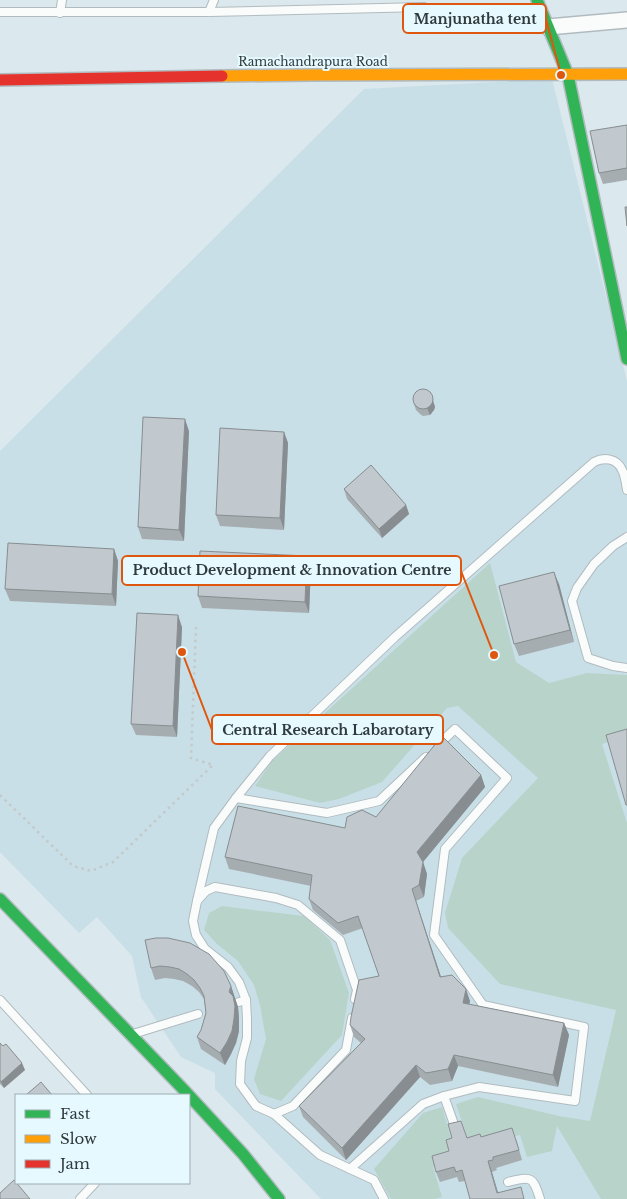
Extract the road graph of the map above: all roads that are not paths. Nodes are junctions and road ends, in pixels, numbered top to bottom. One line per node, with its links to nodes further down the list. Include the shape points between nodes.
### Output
1 (62, 0): 7 (lane)
2 (214, 0): 6 (lane)
3 (537, 0): 9 (street)
4 (424, 7): 6 (lane)
5 (0, 12): 7 (lane)
6 (209, 12): 7 (lane)
7 (60, 13)
8 (627, 20): 9 (street)
9 (548, 27): 11 (street)
10 (627, 74): 11 (street, Ramachandrapura Road)
11 (568, 75): 12 (street, Ramachandrapura Road); 13 (street)
12 (0, 80)
13 (627, 359)
14 (627, 490): 17 (lane, via 619,465 609,459 594,462 388,644 270,756)
15 (627, 537): 16 (lane, via 594,564 572,601 588,658)
16 (627, 668)
17 (236, 798): 19 (lane, via 214,828); 25 (lane, via 327,813 379,802 455,730 508,778 445,849 434,935 483,1005 584,1027 576,1101 480,1087)
18 (0, 899): 22 (street)
19 (197, 901): 27 (lane, via 193,921 196,935 205,949 228,967 239,982 247,1019 240,1084 256,1106); 27 (lane, via 206,891 215,888 276,898 298,905 340,940 357,990 346,1050 292,1106)
20 (0, 1000): 23 (lane)
21 (198, 1014): 22 (lane)
22 (131, 1035): 24 (street)
23 (86, 1094)
24 (187, 1094)
25 (444, 1096): 28 (lane); 29 (lane, via 423,1104)
26 (190, 1098): 33 (street, via 243,1154)
27 (274, 1114): 29 (lane, via 320,1155)
28 (455, 1127)
29 (350, 1169): 34 (lane, via 374,1180)
30 (508, 1182): 35 (lane, via 530,1180 536,1185)
31 (94, 1184): 32 (lane)
32 (80, 1199)
33 (279, 1199)
34 (384, 1199)
35 (540, 1199)

